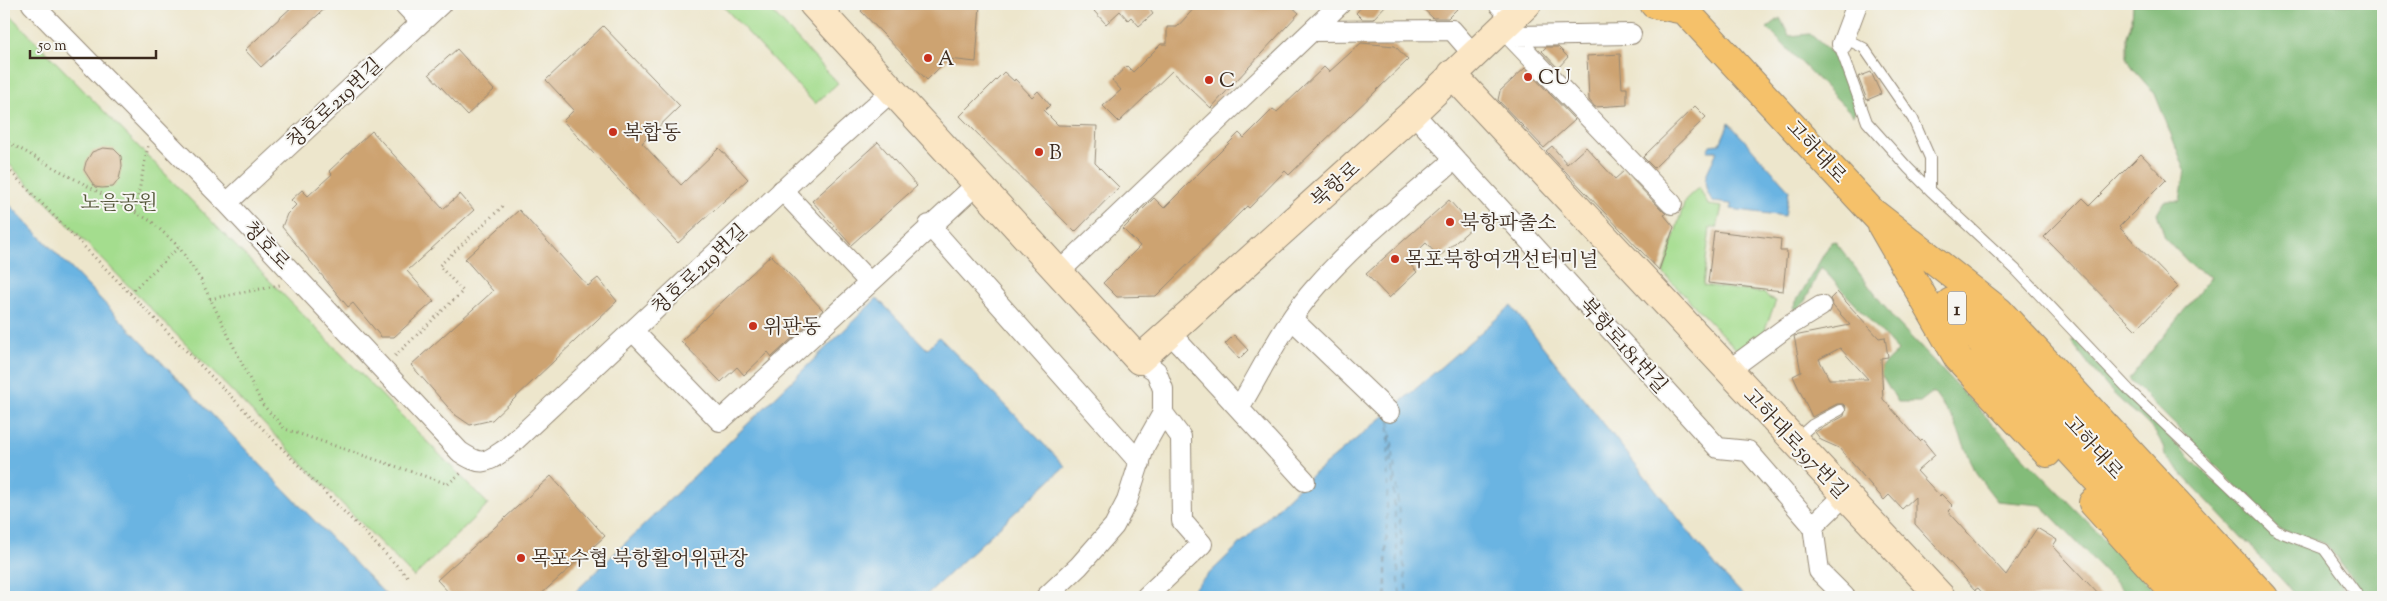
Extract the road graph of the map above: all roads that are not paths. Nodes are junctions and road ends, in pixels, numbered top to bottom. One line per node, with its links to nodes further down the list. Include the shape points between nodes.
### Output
1 (32, 4): 22 (street, 청호로)
2 (404, 4): 10 (street)
3 (440, 4): 10 (street, 청호로219번길)
4 (814, 4): 16 (street)
5 (1340, 4): 11 (street)
6 (1654, 4): 8 (main road)
7 (1857, 4): 13 (street)
8 (1682, 6): 24 (main road, 고하대로 / 1)
9 (1510, 18): 12 (street); 14 (street, 북항로); 23 (street)
10 (421, 22): 22 (street, 청호로219번길)
11 (1312, 31): 14 (street, via 1452,30); 26 (street)
12 (1631, 34)
13 (1843, 41): 21 (lane, via 1841,50 1867,122); 21 (lane, via 1864,48 1913,119 1930,158)
14 (1473, 54): 15 (street, 북항로)
15 (1452, 74): 17 (street, 북항로); 34 (street)
16 (893, 90): 19 (street); 20 (street, 청호로219번길)
17 (1413, 113): 18 (street, 북항로181번길); 32 (street, 북항로)
18 (1455, 159): 30 (street, via 1316,286); 44 (street, 북항로181번길, via 1718,448 1748,452)
19 (978, 183): 25 (street); 26 (street)
20 (782, 190): 27 (street); 31 (street, 청호로219번길)
21 (1930, 190): 53 (lane, via 2016,270 2132,393 2277,532 2324,549)
22 (227, 203): 40 (street, 청호로, via 460,452)
23 (1672, 204)
24 (1876, 214): 28 (main road, 고하대로 / 1); 49 (main road, via 1958,358); 52 (main road, via 1999,311)
25 (929, 225): 27 (street); 41 (street)
26 (1059, 272): 33 (street)
27 (869, 282): 31 (street, via 720,421)
28 (1951, 302): 50 (main road, 고하대로 / 1, via 2038,416); 51 (main road, 고하대로 / 1, via 2054,402)
29 (1821, 306): 34 (street, 고하대로597번길, via 1787,326)
30 (1292, 320): 35 (street); 37 (street)
31 (633, 331): 40 (street, 청호로219번길, via 506,449 484,463)
32 (1170, 333): 33 (street, 북항로); 35 (street)
33 (1139, 360): 38 (street, via 1156,371 1163,388)
34 (1729, 370): 39 (street, 고하대로597번길)
35 (1239, 408): 42 (street)
36 (1840, 410): 39 (lane, via 1812,425)
37 (1389, 412)
38 (1163, 413): 41 (street); 46 (street, via 1181,437 1182,521 1202,544)
39 (1794, 440): 43 (street, 고하대로597번길)
40 (476, 462)
41 (1140, 462): 45 (street, via 1114,526)
42 (1305, 480)
43 (1845, 495): 44 (street); 48 (street, 고하대로597번길)
44 (1813, 526): 47 (street, via 1819,571)
45 (1046, 597)
46 (1146, 597)
47 (1845, 597)
48 (1941, 597)
49 (2178, 597)
50 (2205, 597)
51 (2231, 597)
52 (2264, 597)
53 (2359, 597)

